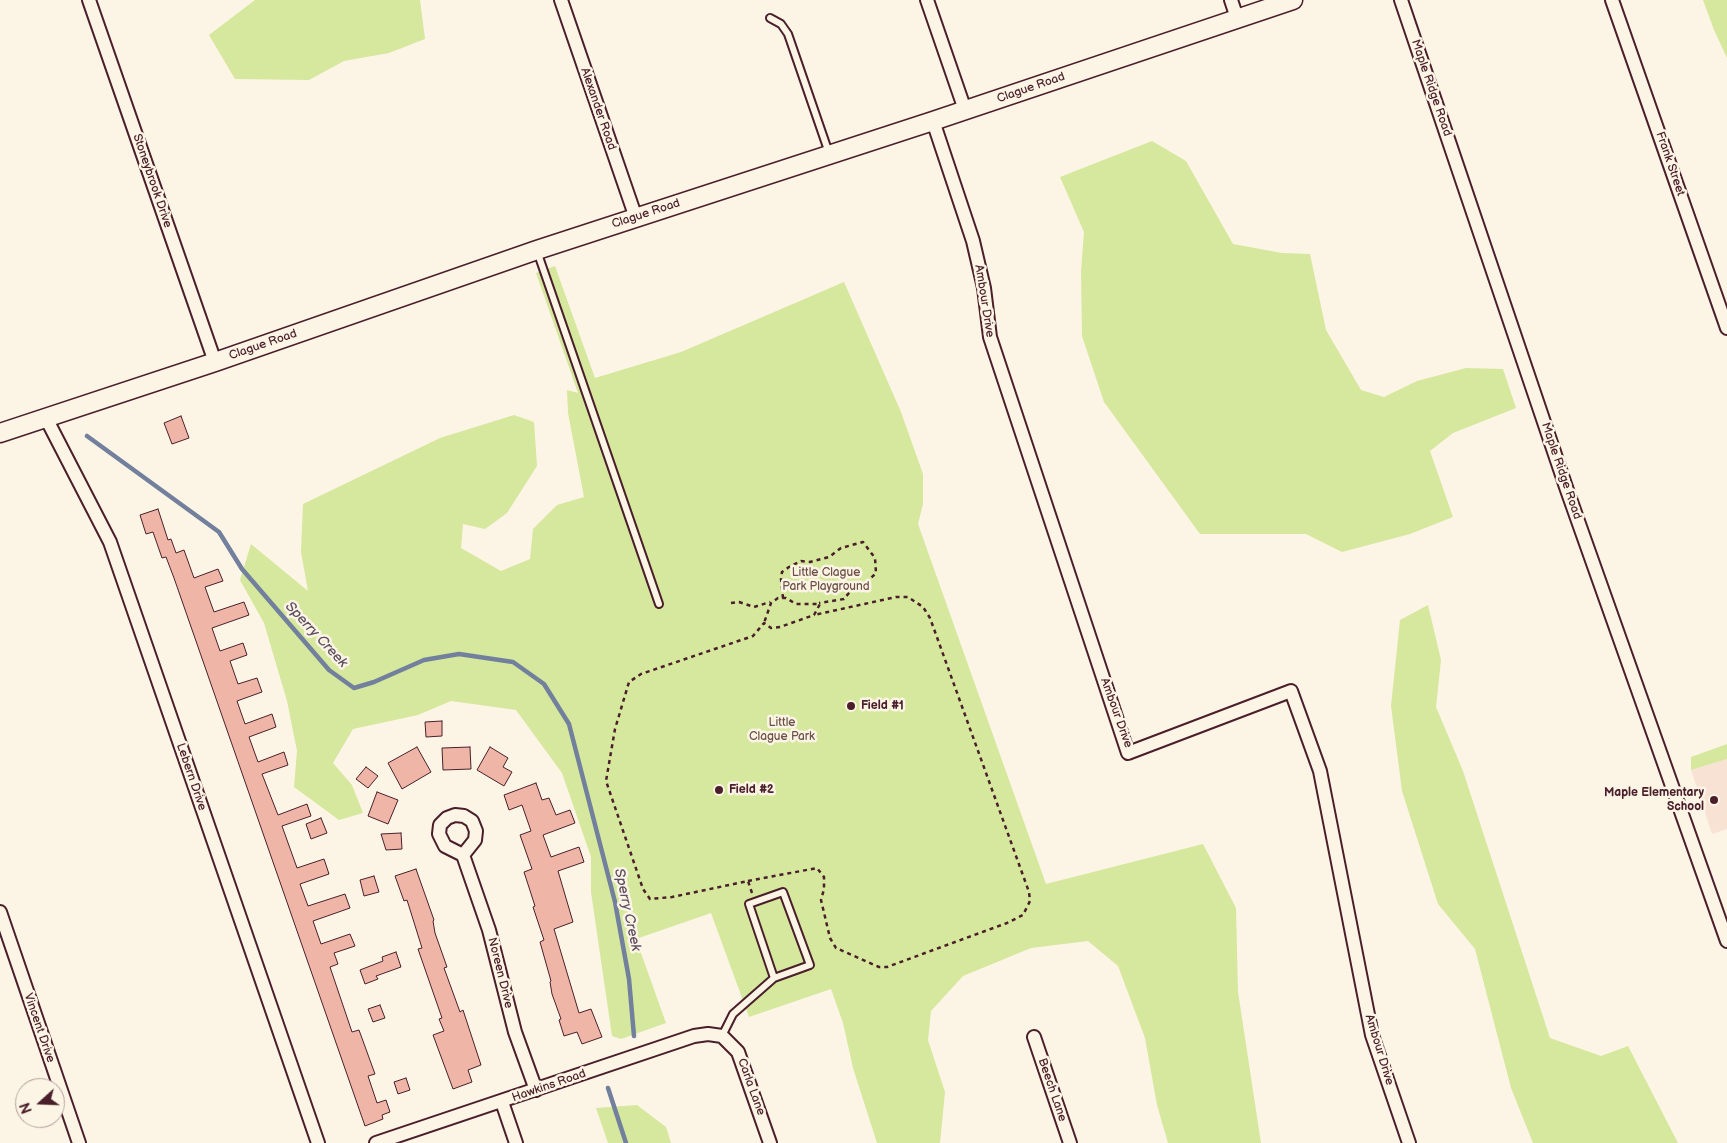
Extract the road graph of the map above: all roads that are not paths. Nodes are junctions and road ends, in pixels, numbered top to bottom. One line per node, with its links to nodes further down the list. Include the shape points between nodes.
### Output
1 (89, 0): 16 (street, Stoneybrook Drive)
2 (561, 0): 13 (street, Alexander Road)
3 (927, 0): 10 (street)
4 (1231, 0): 9 (street)
5 (1293, 0): 9 (main road, Clague Road)
6 (1401, 0): 22 (street, Maple Ridge Road, via 1567,490)
7 (1612, 0): 15 (street, Frank Street)
8 (770, 18): 12 (lane, via 781,24 788,34)
9 (1237, 18): 10 (main road, Clague Road)
10 (965, 110): 11 (main road, Clague Road)
11 (933, 121): 12 (main road, Clague Road); 34 (street, Ambour Drive, via 974,241 990,337 1128,753 1291,691 1320,771 1372,1035)
12 (830, 154): 13 (main road, Clague Road)
13 (636, 218): 14 (main road, Clague Road)
14 (537, 250): 16 (main road, Clague Road); 19 (lane)
15 (1727, 328)
16 (215, 362): 17 (main road, Clague Road)
17 (46, 418): 18 (main road, Clague Road); 29 (street, Lebern Drive, via 110,542)
18 (0, 431)
19 (659, 604)
20 (463, 855): 26 (street, Noreen Drive, via 489,930 515,1032)
21 (0, 912): 28 (street, Vincent Drive)
22 (1727, 941)
23 (774, 978): 23 (lane, via 749,904 783,892 810,966); 24 (lane, via 733,1014)
24 (722, 1036): 26 (street, Hawkins Road, via 694,1036); 32 (street, Carla Lane, via 738,1052 745,1067)
25 (1034, 1037): 33 (street, Beech Lane)
26 (536, 1090): 27 (street, Hawkins Road)
27 (502, 1102): 30 (street, Hawkins Road); 31 (street)
28 (79, 1143)
29 (318, 1143)
30 (376, 1143)
31 (516, 1143)
32 (770, 1143)
33 (1070, 1143)
34 (1409, 1143)

